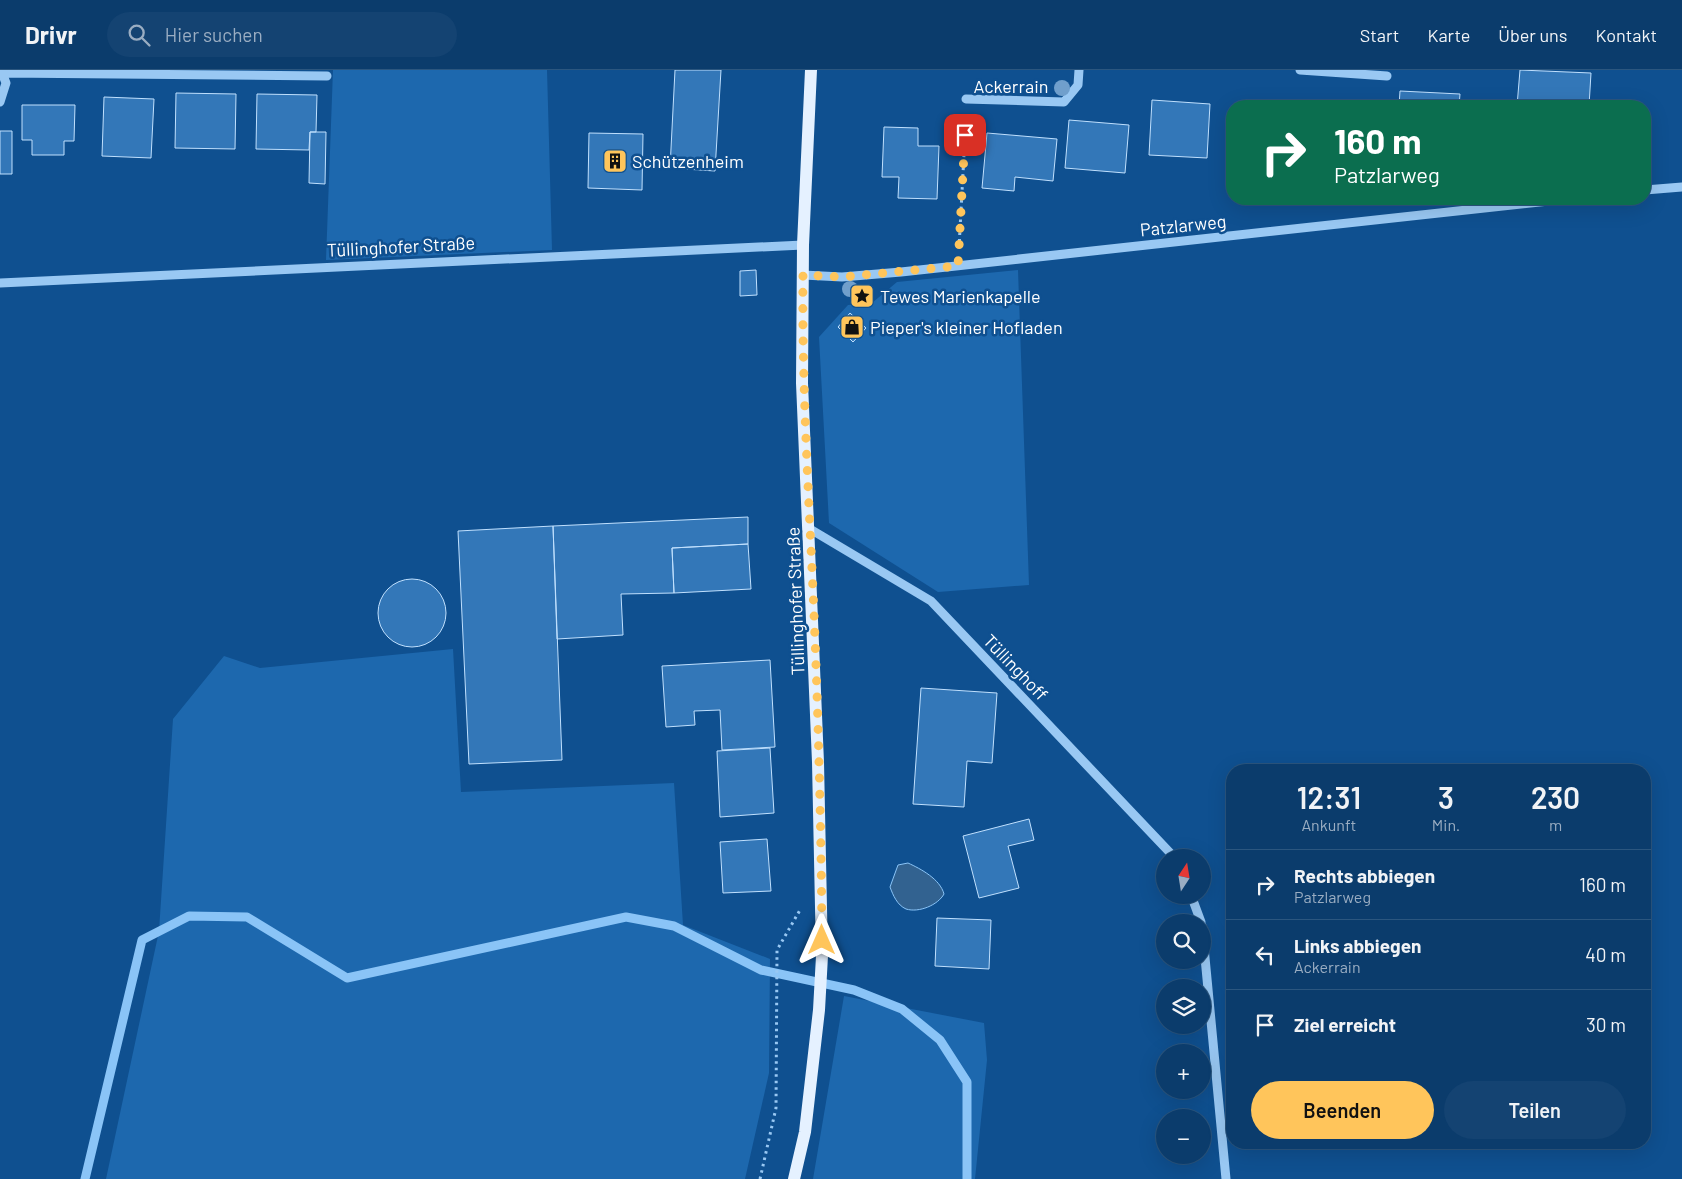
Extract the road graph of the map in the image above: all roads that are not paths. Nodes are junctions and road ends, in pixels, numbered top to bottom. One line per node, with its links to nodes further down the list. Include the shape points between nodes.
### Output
1 (811, 70): 12 (main road, Tüllinghofer Straße)
2 (1079, 70): 7 (street, Ackerrain, via 1078,84 1064,102)
3 (1300, 70): 6 (street)
4 (3, 72): 5 (street); 8 (street, via 6,83)
5 (327, 76)
6 (1387, 76)
7 (966, 99)
8 (0, 102)
9 (1682, 187): 10 (street)
10 (1651, 190)
11 (1512, 205): 13 (street, Patzlarweg, via 958,266 842,277)
12 (803, 245): 13 (main road, Tüllinghofer Straße); 14 (street, Tüllinghofer Straße)
13 (803, 275): 15 (main road, Tüllinghofer Straße, via 802,383)
14 (0, 283)
15 (810, 529): 16 (street, Tüllinghoff, via 931,601); 18 (main road, Tüllinghofer Straße, via 822,956 805,1132)
16 (1165, 849)
17 (1206, 969): 19 (street)
18 (794, 1179)
19 (1226, 1179)

